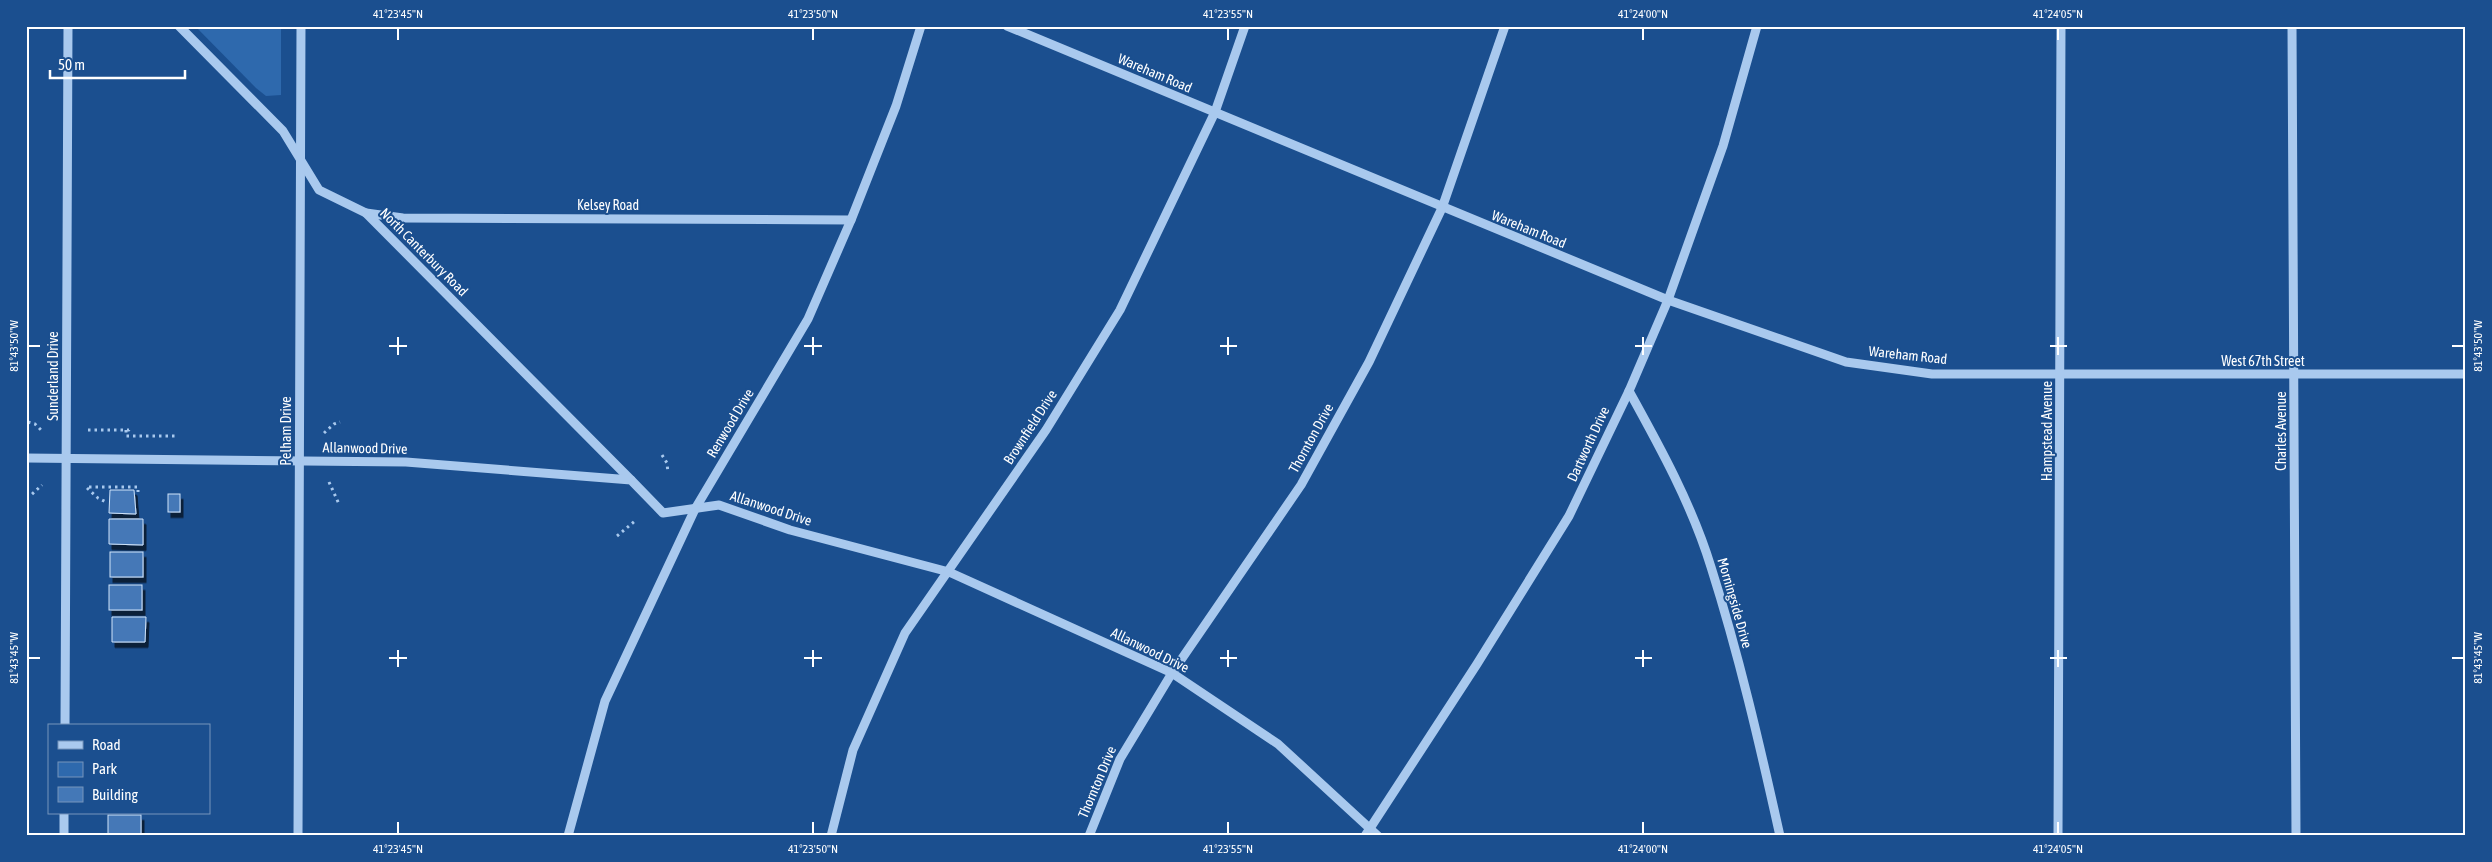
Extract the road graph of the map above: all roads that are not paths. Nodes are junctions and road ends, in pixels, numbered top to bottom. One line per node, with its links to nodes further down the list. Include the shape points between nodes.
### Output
1 (68, 26): 22 (street, Sunderland Drive)
2 (179, 26): 12 (street, North Canterbury Road, via 283,131)
3 (301, 26): 12 (street, Pelham Drive)
4 (921, 26): 15 (street, Renwood Drive, via 896,106)
5 (1007, 26): 11 (street, Wareham Road)
6 (1245, 26): 11 (street, Brownfield Drive)
7 (1505, 26): 13 (street, Thornton Drive)
8 (1757, 26): 16 (street, Dartworth Drive, via 1723,146)
9 (2061, 26): 17 (street, Hampstead Avenue)
10 (2292, 26): 18 (street, Charles Avenue)
11 (1215, 112): 13 (street, Wareham Road); 26 (street, Brownfield Drive, via 1120,310 1046,430)
12 (301, 160): 14 (street, North Canterbury Road, via 319,190); 23 (street, Pelham Drive)
13 (1442, 208): 16 (street, Wareham Road); 27 (street, Thornton Drive, via 1369,362 1301,485)
14 (366, 213): 15 (street, Kelsey Road, via 403,218); 24 (street, North Canterbury Road)
15 (851, 220): 25 (street, Renwood Drive, via 808,319)
16 (1668, 300): 17 (street, Wareham Road, via 1846,362 1932,374); 20 (street, Dartworth Drive)
17 (2061, 374): 18 (street, West 67th Street); 39 (street, Hampstead Avenue)
18 (2294, 374): 19 (street, West 67th Street); 40 (street, Charles Avenue)
19 (2466, 374)
20 (1629, 391): 30 (street, Dartworth Drive, via 1570,516); 38 (street, Morningside Drive, via 1668,461 1711,565 1754,720)
21 (26, 458): 22 (street, Allanwood Drive)
22 (66, 458): 23 (street, Allanwood Drive); 28 (street, Sunderland Drive)
23 (300, 460): 24 (street, Allanwood Drive, via 406,462); 32 (street, Pelham Drive)
24 (630, 480): 25 (street, Allanwood Drive, via 663,513)
25 (694, 509): 26 (street, Allanwood Drive, via 719,505 790,530); 33 (street, Renwood Drive, via 605,701)
26 (949, 572): 27 (street, Allanwood Drive); 34 (street, Brownfield Drive, via 905,633 853,750)
27 (1172, 673): 30 (street, Allanwood Drive, via 1278,744); 35 (street, Thornton Drive, via 1120,760)
28 (65, 724)
29 (64, 814): 31 (street)
30 (1372, 828): 36 (street, Dartworth Drive); 37 (street, Allanwood Drive)
31 (64, 836)
32 (298, 836)
33 (568, 836)
34 (831, 836)
35 (1089, 836)
36 (1365, 836)
37 (1378, 836)
38 (1780, 836)
39 (2058, 836)
40 (2296, 836)

